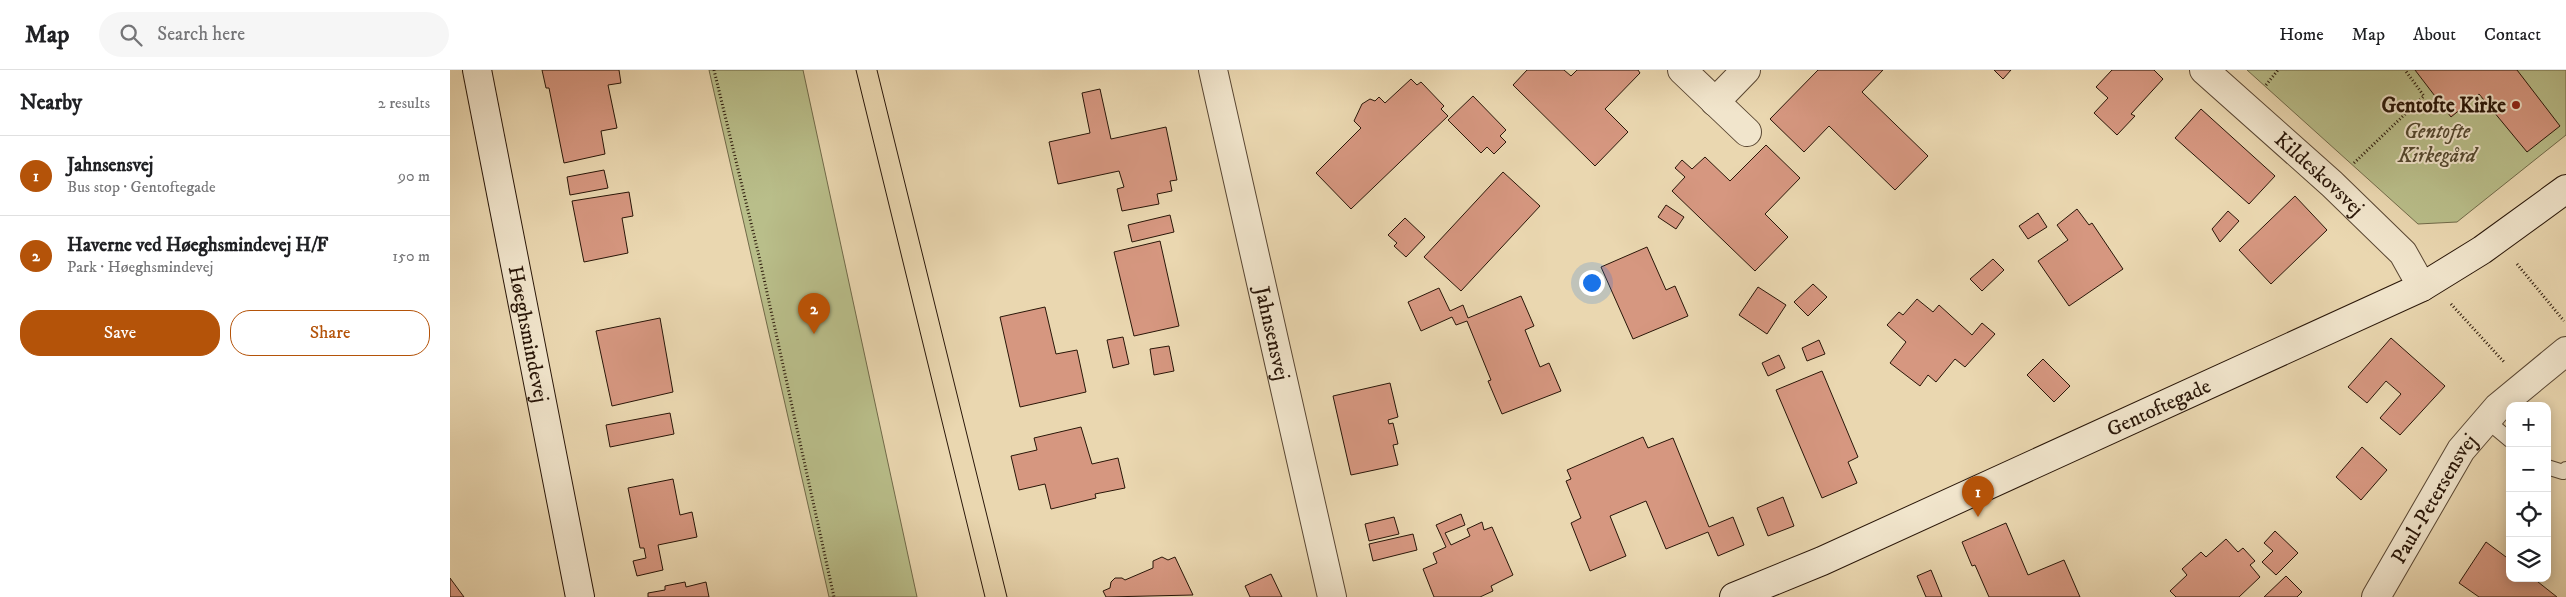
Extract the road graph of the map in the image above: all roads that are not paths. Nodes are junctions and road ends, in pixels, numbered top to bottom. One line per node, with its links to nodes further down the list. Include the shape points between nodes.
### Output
1 (477, 70): 15 (street, Høeghsmindevej)
2 (1213, 70): 16 (street, Jahnsensvej)
3 (1682, 70): 6 (street)
4 (1746, 70): 6 (street)
5 (2204, 70): 9 (street, Kildeskovsvej, via 2332,184 2403,253)
6 (1715, 102): 7 (street)
7 (1747, 132)
8 (2566, 189): 9 (street, Gentoftegade)
9 (2426, 285): 17 (street, Gentoftegade, via 1822,562)
10 (2566, 351): 11 (street, Paul-Petersensvej)
11 (2492, 414): 12 (lane); 18 (street, Paul-Petersensvej, via 2461,450)
12 (2506, 434)
13 (2551, 468): 14 (lane, via 2563,472)
14 (2566, 469)
15 (580, 597)
16 (1332, 597)
17 (1734, 597)
18 (2376, 597)

